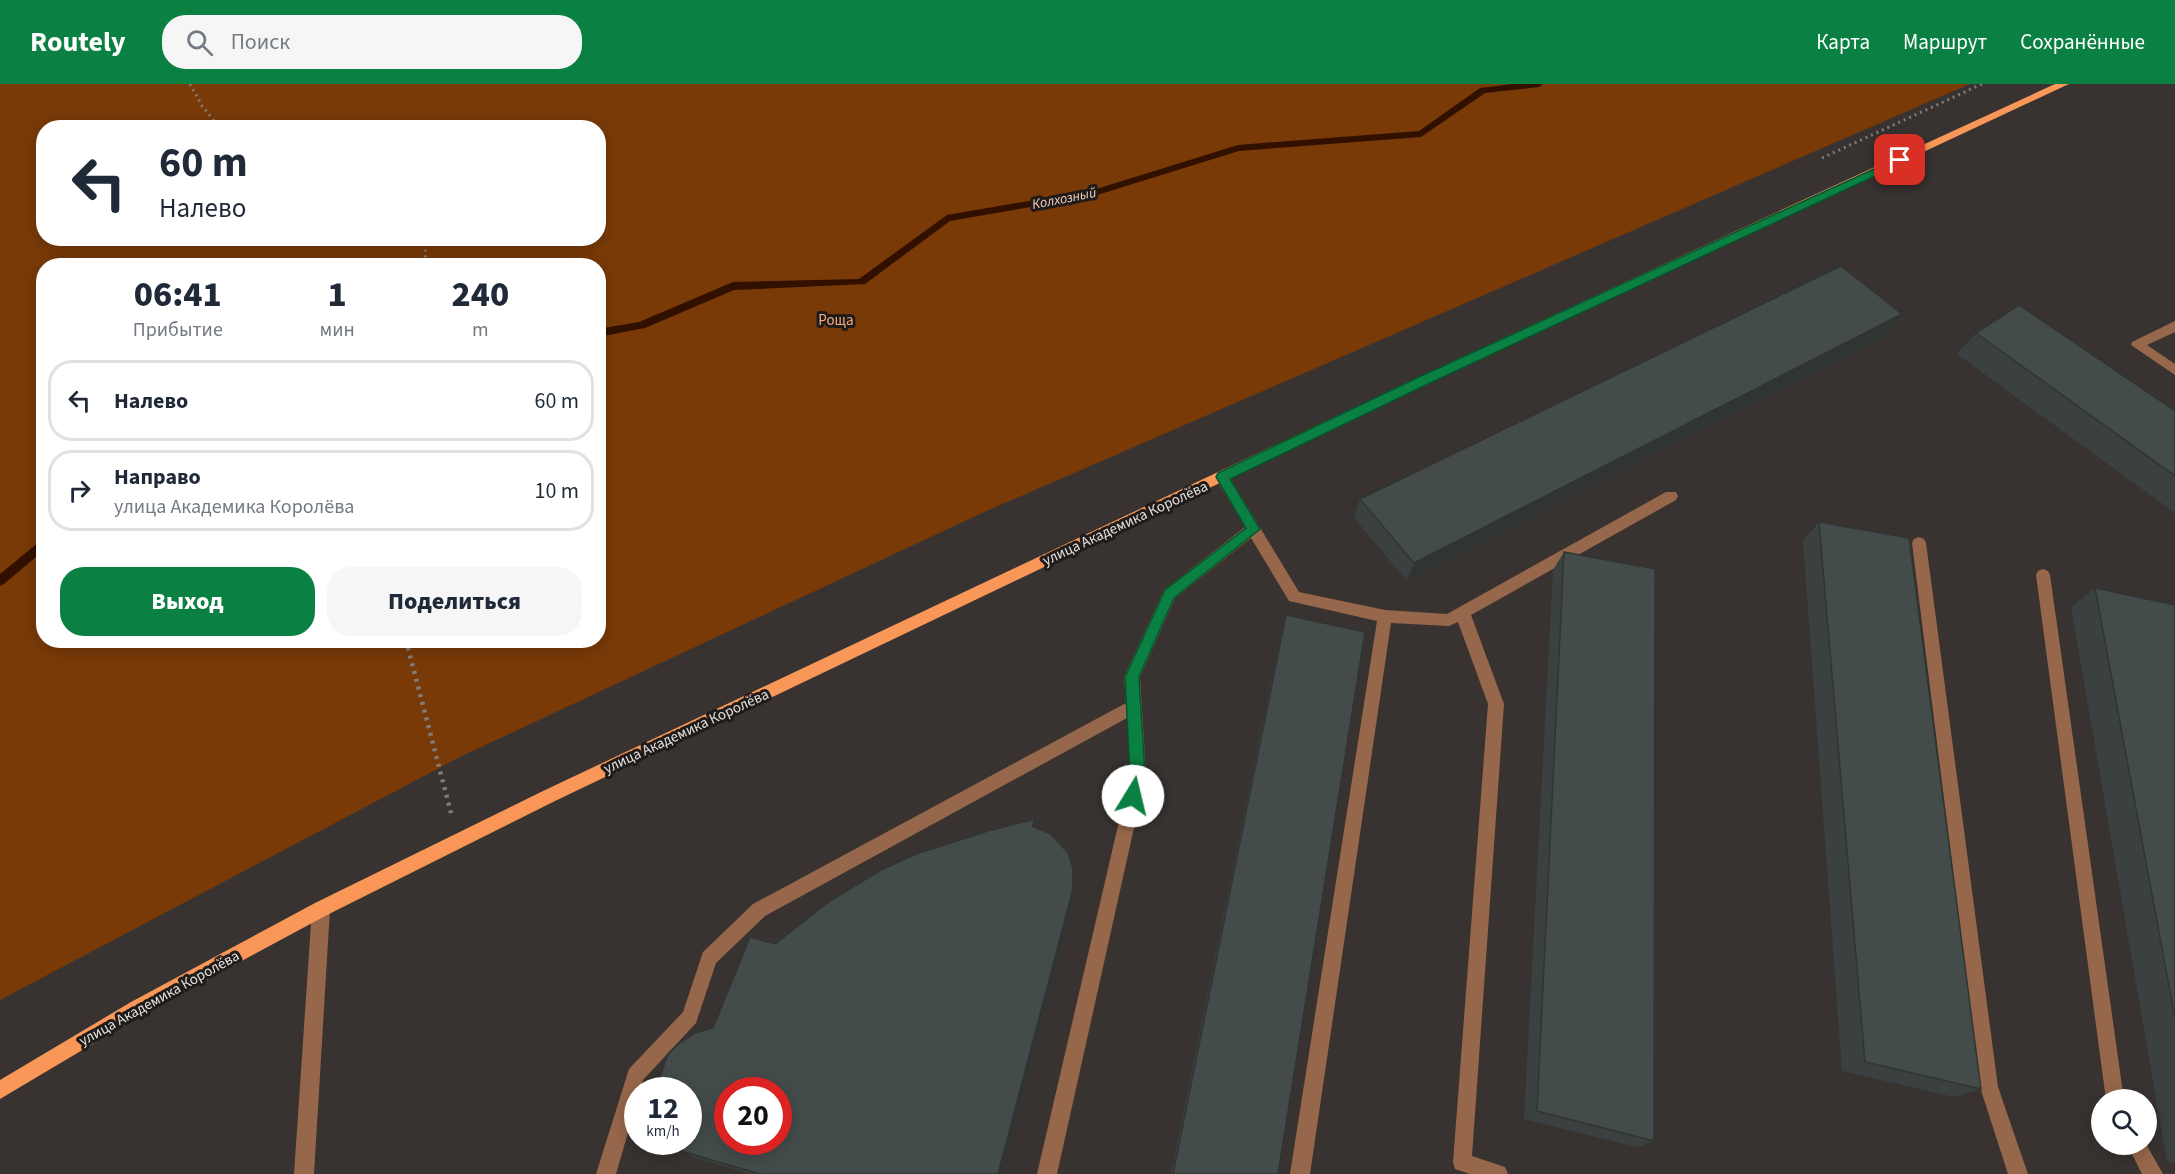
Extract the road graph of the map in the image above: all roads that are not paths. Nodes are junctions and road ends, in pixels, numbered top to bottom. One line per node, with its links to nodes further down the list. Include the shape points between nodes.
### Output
1 (2064, 84): 4 (main road, улица Академика Королёва)
2 (2175, 326): 3 (street, via 2137,345)
3 (2175, 370)
4 (1222, 477): 6 (street); 12 (main road, улица Академика Королёва, via 559,791)
5 (1671, 496): 9 (street)
6 (1253, 529): 10 (street, via 1294,597); 11 (street, via 1169,594 1132,677)
7 (1919, 543): 21 (street, via 1989,1087)
8 (2043, 575): 13 (street)
9 (1462, 612): 10 (street, via 1449,620); 20 (street, via 1496,704 1462,1162)
10 (1385, 616): 19 (street)
11 (1134, 706): 17 (street, via 759,910 709,958 690,1017 634,1075); 18 (street, via 1138,774)
12 (321, 909): 14 (main road, улица Академика Королёва, via 137,1008); 16 (street)
13 (2113, 1089)
14 (0, 1090)
15 (2142, 1155): 22 (street)
16 (304, 1174)
17 (606, 1174)
18 (1047, 1174)
19 (1300, 1174)
20 (1498, 1174)
21 (2018, 1174)
22 (2153, 1174)

